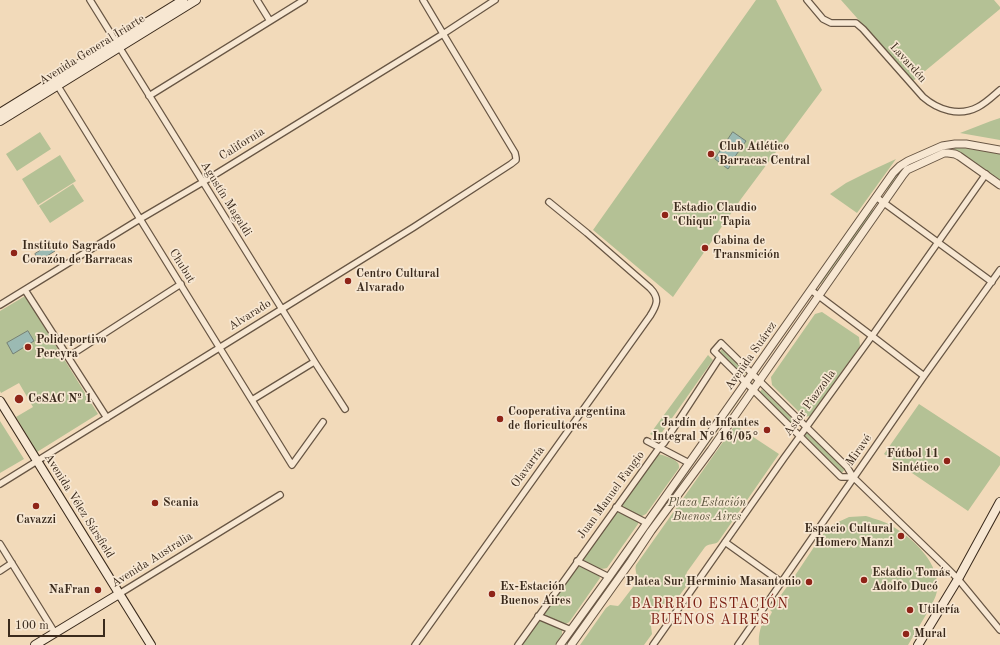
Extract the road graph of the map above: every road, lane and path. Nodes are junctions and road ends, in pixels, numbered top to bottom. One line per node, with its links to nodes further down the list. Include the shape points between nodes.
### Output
1 (90, 0): 11 (street, Agustín Magaldi)
2 (183, 0): 11 (main road, Avenida General Iriarte)
3 (196, 0): 11 (main road, Avenida General Iriarte)
4 (257, 0): 9 (street)
5 (304, 0): 9 (street)
6 (423, 0): 10 (street)
7 (495, 0): 10 (street, California)
8 (807, 0): 13 (street, Lavardén, via 822,19 831,23 856,24 863,29 923,97 941,109 948,112 971,110)
9 (270, 21): 14 (street)
10 (443, 34): 19 (street, California); 33 (street, Alvarado, via 515,153 516,159 414,227)
11 (117, 44): 12 (main road, Avenida General Iriarte); 14 (street, Agustín Magaldi)
12 (56, 82): 15 (main road, Avenida General Iriarte); 16 (main road, Avenida General Iriarte); 24 (street, Chubut)
13 (1000, 90)
14 (149, 96): 19 (street, Agustín Magaldi)
15 (0, 113)
16 (0, 121)
17 (1000, 150): 21 (street, Avenida Suárez, via 966,144 942,146 900,166)
18 (986, 174): 20 (street); 23 (street, Avenida Suárez, via 959,156 948,153 907,170); 25 (street, Astor Piazzolla)
19 (203, 182): 24 (street, California); 33 (street, Agustín Magaldi)
20 (1000, 185)
21 (876, 197): 23 (street); 30 (street, Avenida Suárez)
22 (549, 202): 77 (street, Olavarría, via 650,288 657,301 655,308)
23 (883, 203): 25 (street); 31 (street, Avenida Suárez)
24 (140, 219): 28 (street, Chubut); 29 (street, California)
25 (938, 242): 27 (street); 34 (street, Astor Piazzolla)
26 (1000, 270): 27 (street, Miravé)
27 (992, 282): 40 (street, Miravé)
28 (181, 284): 35 (street, Chubut); 36 (street)
29 (25, 290): 32 (street, California); 36 (street)
30 (811, 290): 31 (street); 39 (street, Avenida Suárez)
31 (818, 296): 34 (street); 41 (street, Avenida Suárez)
32 (0, 305)
33 (282, 309): 35 (street, Alvarado); 38 (street, Agustín Magaldi)
34 (872, 336): 40 (street); 49 (street, Astor Piazzolla)
35 (220, 347): 44 (street, Chubut); 47 (street, Alvarado)
36 (68, 357): 47 (street)
37 (720, 357): 39 (street, via 714,351 721,343); 42 (street); 52 (street, Juan Manuel Fangio)
38 (314, 362): 44 (street); 46 (street, Agustín Magaldi)
39 (752, 374): 41 (street); 42 (street, Avenida Suárez)
40 (924, 376): 55 (street, Miravé)
41 (759, 381): 43 (street, Avenida Suárez); 49 (street)
42 (746, 383): 43 (street); 54 (street, Avenida Suárez)
43 (753, 390): 50 (street); 80 (street, Avenida Suárez)
44 (252, 400): 48 (street, Chubut, via 292,465)
45 (0, 401): 53 (main road, Avenida Vélez Sársfield)
46 (345, 409)
47 (107, 418): 53 (street, Alvarado)
48 (323, 422)
49 (806, 427): 50 (street, Astor Piazzolla); 55 (street, via 847,467)
50 (800, 436): 55 (street, via 841,477); 61 (street, Astor Piazzolla)
51 (648, 441): 52 (street)
52 (659, 448): 54 (street); 59 (street, Juan Manuel Fangio)
53 (37, 462): 56 (street, Alvarado); 69 (main road, Avenida Vélez Sársfield)
54 (689, 463): 60 (street, Avenida Suárez)
55 (853, 478): 67 (street); 68 (street, Miravé)
56 (0, 484)
57 (280, 495): 69 (street, Avenida Australia)
58 (1000, 502): 67 (main road)
59 (616, 507): 60 (street); 63 (street, Juan Manuel Fangio)
60 (647, 523): 66 (street, Avenida Suárez)
61 (725, 542): 68 (street); 74 (street, Astor Piazzolla)
62 (0, 544): 64 (street)
63 (577, 561): 66 (street); 70 (street, Juan Manuel Fangio)
64 (12, 564): 65 (street); 73 (street)
65 (0, 571)
66 (609, 577): 71 (street, Avenida Suárez)
67 (958, 579): 72 (street); 82 (main road)
68 (781, 582): 81 (street, Miravé)
69 (120, 594): 73 (main road, Avenida Australia); 76 (main road, Avenida Vélez Sársfield)
70 (538, 616): 71 (street); 78 (street, Juan Manuel Fangio)
71 (571, 630): 79 (street, Avenida Suárez)
72 (1000, 630)
73 (55, 633): 75 (main road, Avenida Australia)
74 (656, 644)
75 (35, 645)
76 (151, 645)
77 (415, 645)
78 (518, 645)
79 (560, 645)
80 (571, 645)
81 (738, 645)
82 (918, 645)

